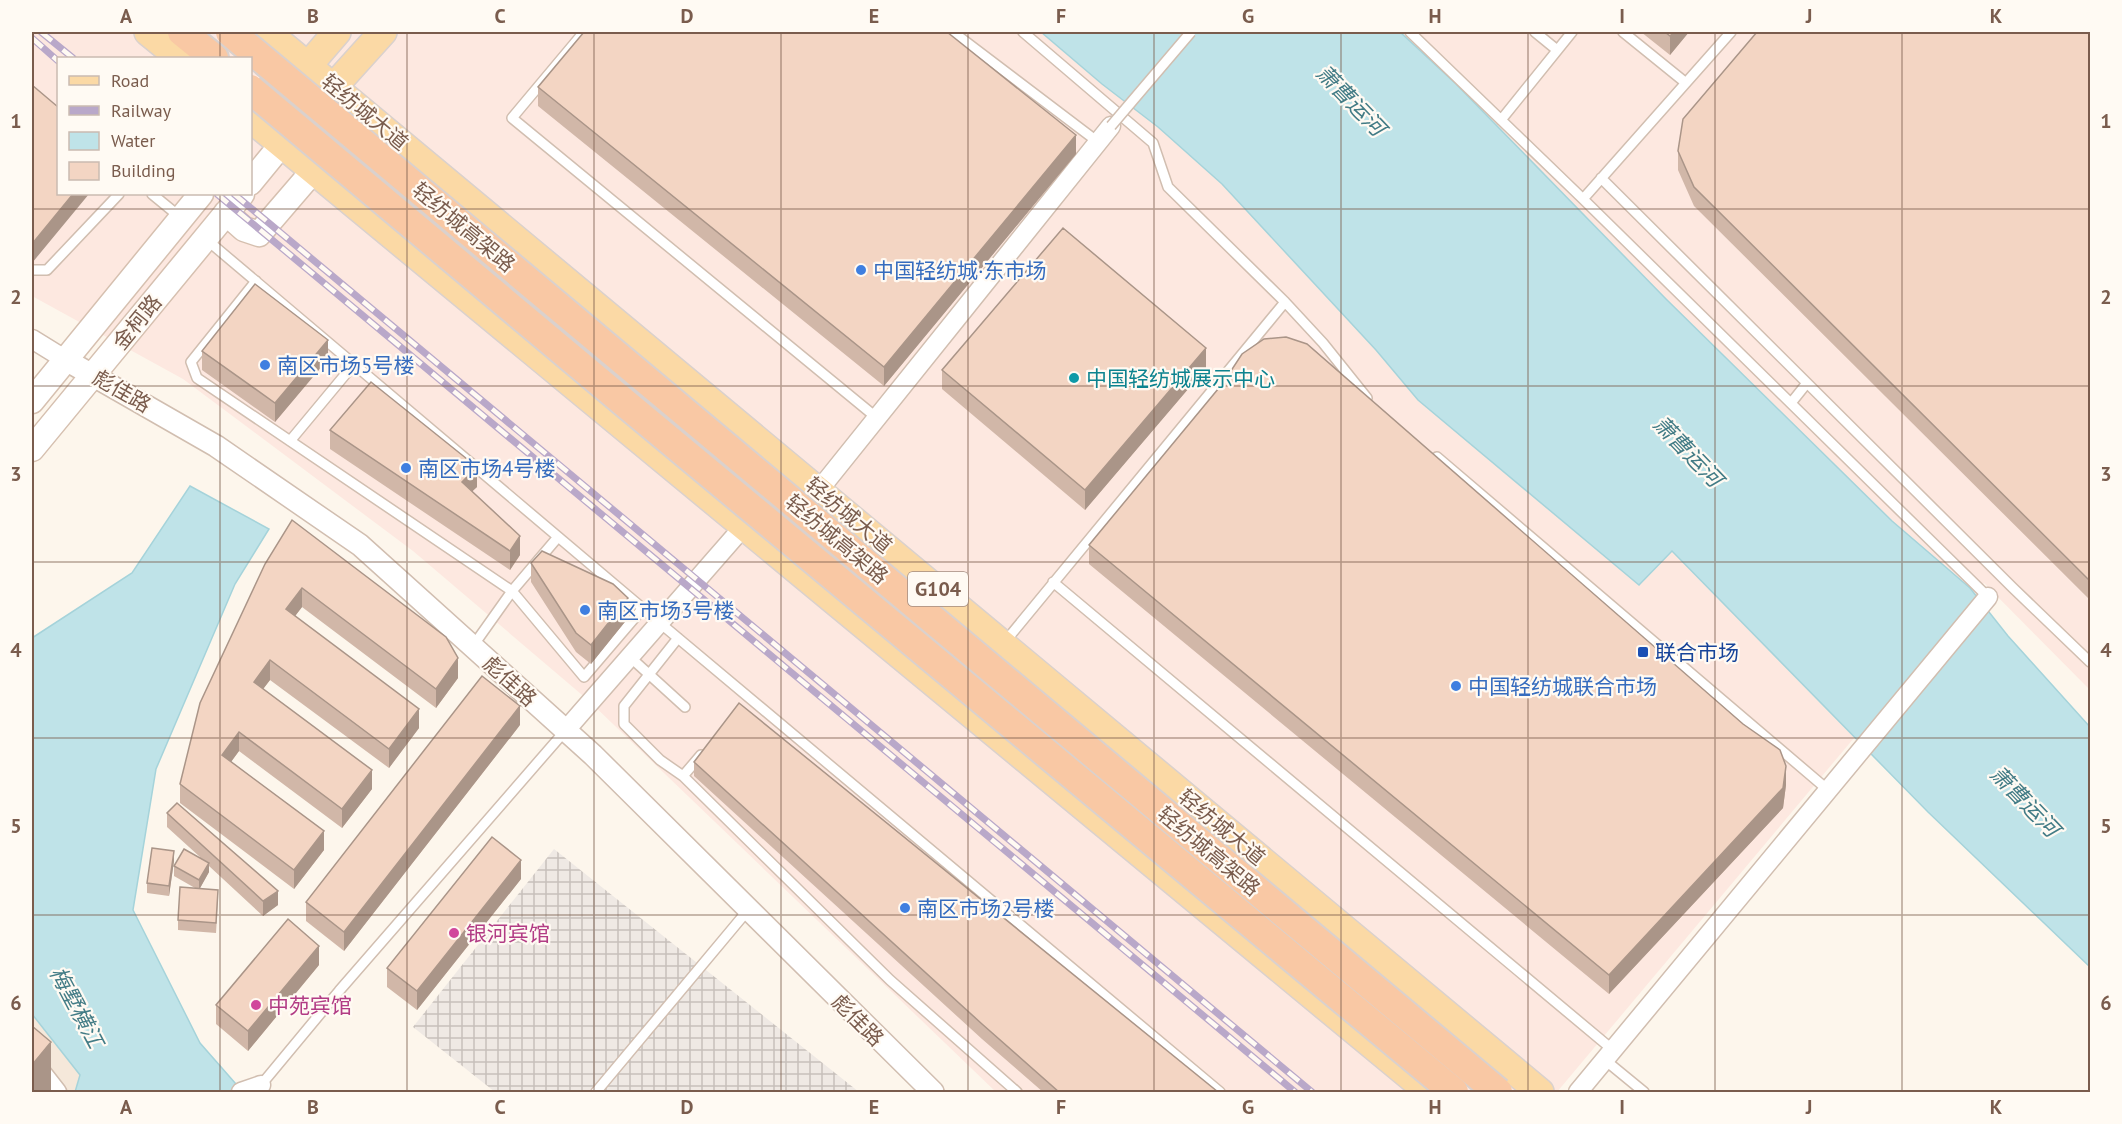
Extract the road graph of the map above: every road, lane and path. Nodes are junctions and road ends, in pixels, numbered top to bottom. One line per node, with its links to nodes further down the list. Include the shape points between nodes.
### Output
1 (148, 32): 17 (main road)
2 (182, 32): 18 (highway)
3 (230, 32): 85 (highway, 轻纺城高架路, bridge)
4 (267, 32): 19 (main road, 轻纺城大道 / G104)
5 (337, 32): 19 (main road)
6 (383, 32): 21 (main road)
7 (584, 32): 50 (lane, via 512,118)
8 (953, 32): 26 (lane)
9 (1023, 32): 41 (lane, via 1153,143 1168,187)
10 (1191, 32): 25 (lane, bridge)
11 (1410, 32): 23 (lane)
12 (1535, 32): 16 (lane)
13 (1572, 32): 16 (lane)
14 (1623, 32): 20 (lane)
15 (1731, 32): 20 (lane)
16 (1557, 50): 23 (lane)
17 (179, 57)
18 (213, 57)
19 (307, 65): 21 (main road, 轻纺城大道 / G104); 24 (main road)
20 (1686, 82): 29 (lane)
21 (334, 87): 27 (main road); 54 (main road, 轻纺城大道 / G104)
22 (252, 91): 84 (highway, 轻纺城高架路, bridge)
23 (1501, 120): 35 (lane)
24 (253, 125): 27 (main road)
25 (1111, 126): 26 (street)
26 (1098, 142): 50 (street)
27 (282, 144): 28 (main road); 30 (main road)
28 (314, 170): 36 (main road, via 259,234 244,229); 55 (main road)
29 (1601, 178): 35 (lane); 46 (lane)
30 (252, 181)
31 (118, 195): 39 (lane, via 47,270)
32 (153, 195): 37 (lane)
33 (200, 195): 37 (main road, 金柯路)
34 (241, 195): 36 (main road, 金柯路)
35 (1583, 199): 49 (lane)
36 (226, 213): 38 (main road, 金柯路)
37 (181, 218): 43 (main road, 金柯路)
38 (206, 238): 40 (lane); 45 (main road, 金柯路)
39 (32, 270)
40 (256, 281): 44 (lane); 51 (lane, via 190,362 197,378)
41 (1285, 302): 48 (lane); 57 (lane)
42 (32, 339): 43 (street, 彪佳路)
43 (66, 360): 45 (street, 彪佳路); 47 (main road, 金柯路)
44 (354, 363): 51 (lane); 56 (lane)
45 (95, 375): 53 (main road, 金柯路); 64 (street, 彪佳路, via 216,446 360,545)
46 (1807, 383): 49 (lane); 66 (lane)
47 (32, 401)
48 (1372, 402)
49 (1791, 403): 59 (lane)
50 (877, 418): 54 (street)
51 (290, 441): 58 (lane)
52 (1426, 448): 72 (lane)
53 (32, 449)
54 (819, 490): 63 (main road, 轻纺城大道 / G104)
55 (744, 526): 61 (street); 83 (main road)
56 (558, 537): 58 (lane); 60 (lane)
57 (1053, 582): 63 (lane); 74 (lane)
58 (512, 591): 60 (lane, via 584,677); 64 (lane)
59 (1988, 597): 72 (street)
60 (643, 608): 61 (lane)
61 (660, 623): 62 (lane); 65 (street)
62 (678, 638): 67 (lane); 82 (lane, via 746,701)
63 (1003, 644): 86 (main road, 轻纺城大道 / G104)
64 (472, 646): 69 (street, 彪佳路)
65 (630, 657): 67 (lane); 69 (street)
66 (2091, 662)
67 (649, 675): 68 (lane); 71 (lane, via 624,706 624,724 660,760)
68 (685, 707)
69 (565, 731): 73 (street, 彪佳路); 76 (lane)
70 (710, 743): 71 (lane)
71 (683, 776): 81 (lane, via 890,980)
72 (1828, 790): 74 (street)
73 (748, 910): 79 (lane); 80 (street, 彪佳路)
74 (1609, 1055): 87 (street); 88 (lane)
75 (32, 1060): 77 (street)
76 (261, 1084): 78 (street)
77 (57, 1092)
78 (241, 1092)
79 (596, 1092)
80 (933, 1092)
81 (1017, 1092)
82 (1220, 1092)
83 (1429, 1092)
84 (1454, 1092)
85 (1498, 1092)
86 (1540, 1092)
87 (1578, 1092)
88 (1644, 1092)

